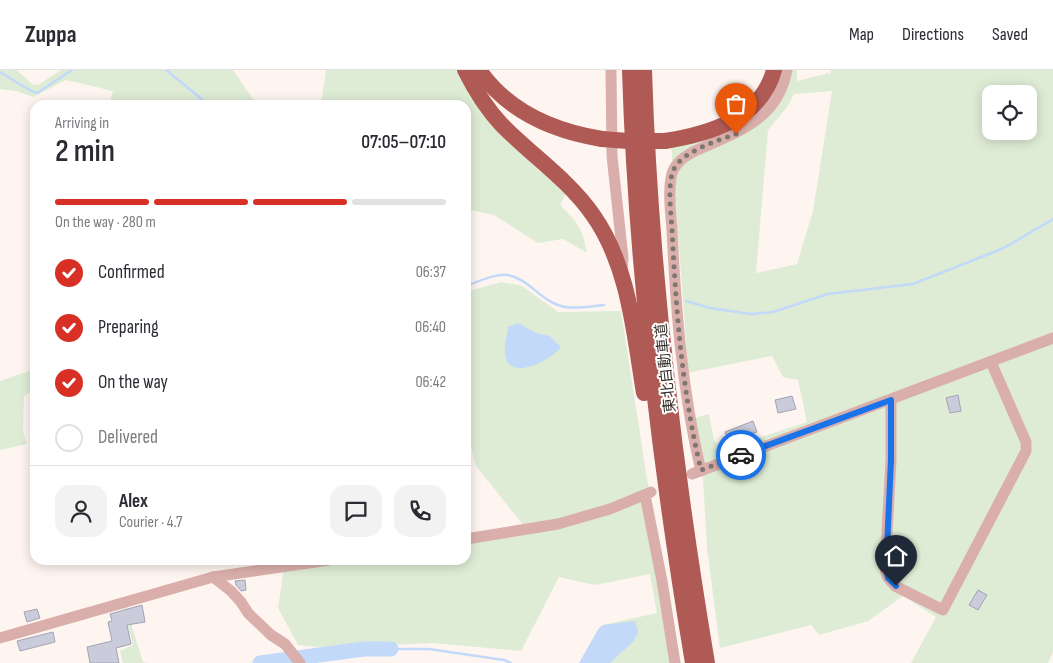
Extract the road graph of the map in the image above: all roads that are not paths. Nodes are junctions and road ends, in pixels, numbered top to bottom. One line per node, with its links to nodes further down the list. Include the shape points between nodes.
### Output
1 (465, 70): 14 (highway, via 480,97 500,122 573,191 593,215 610,243)
2 (479, 70): 11 (highway, via 505,100 527,115 567,132)
3 (489, 70): 11 (highway, via 503,86 533,109)
4 (611, 70): 14 (street, via 612,156 623,258)
5 (630, 70): 18 (highway, 東北自動車道, via 641,274)
6 (644, 70): 13 (highway, 東北自動車道)
7 (656, 70): 13 (highway)
8 (764, 70): 12 (highway, via 753,93 734,110)
9 (774, 70): 12 (highway, via 761,96 735,120 699,135)
10 (787, 70): 17 (street, via 780,90 763,115 744,130 691,152 674,167 671,176 678,325 697,472)
11 (602, 135): 12 (highway, bridge, via 628,142)
12 (665, 137)
13 (656, 272): 26 (highway, 東北自動車道, via 675,446)
14 (621, 273): 18 (highway)
15 (1053, 338): 16 (street)
16 (991, 362): 17 (street); 17 (street, via 1026,442 1026,451 943,610 896,586 888,578)
17 (891, 400)
18 (670, 518): 25 (highway, 東北自動車道)
19 (471, 538): 24 (street, via 558,524 648,494)
20 (295, 565): 21 (street)
21 (213, 577): 22 (street); 23 (street, via 231,591 270,635 285,644)
22 (0, 638)
23 (300, 663)
24 (675, 663)
25 (692, 663)
26 (707, 663)

